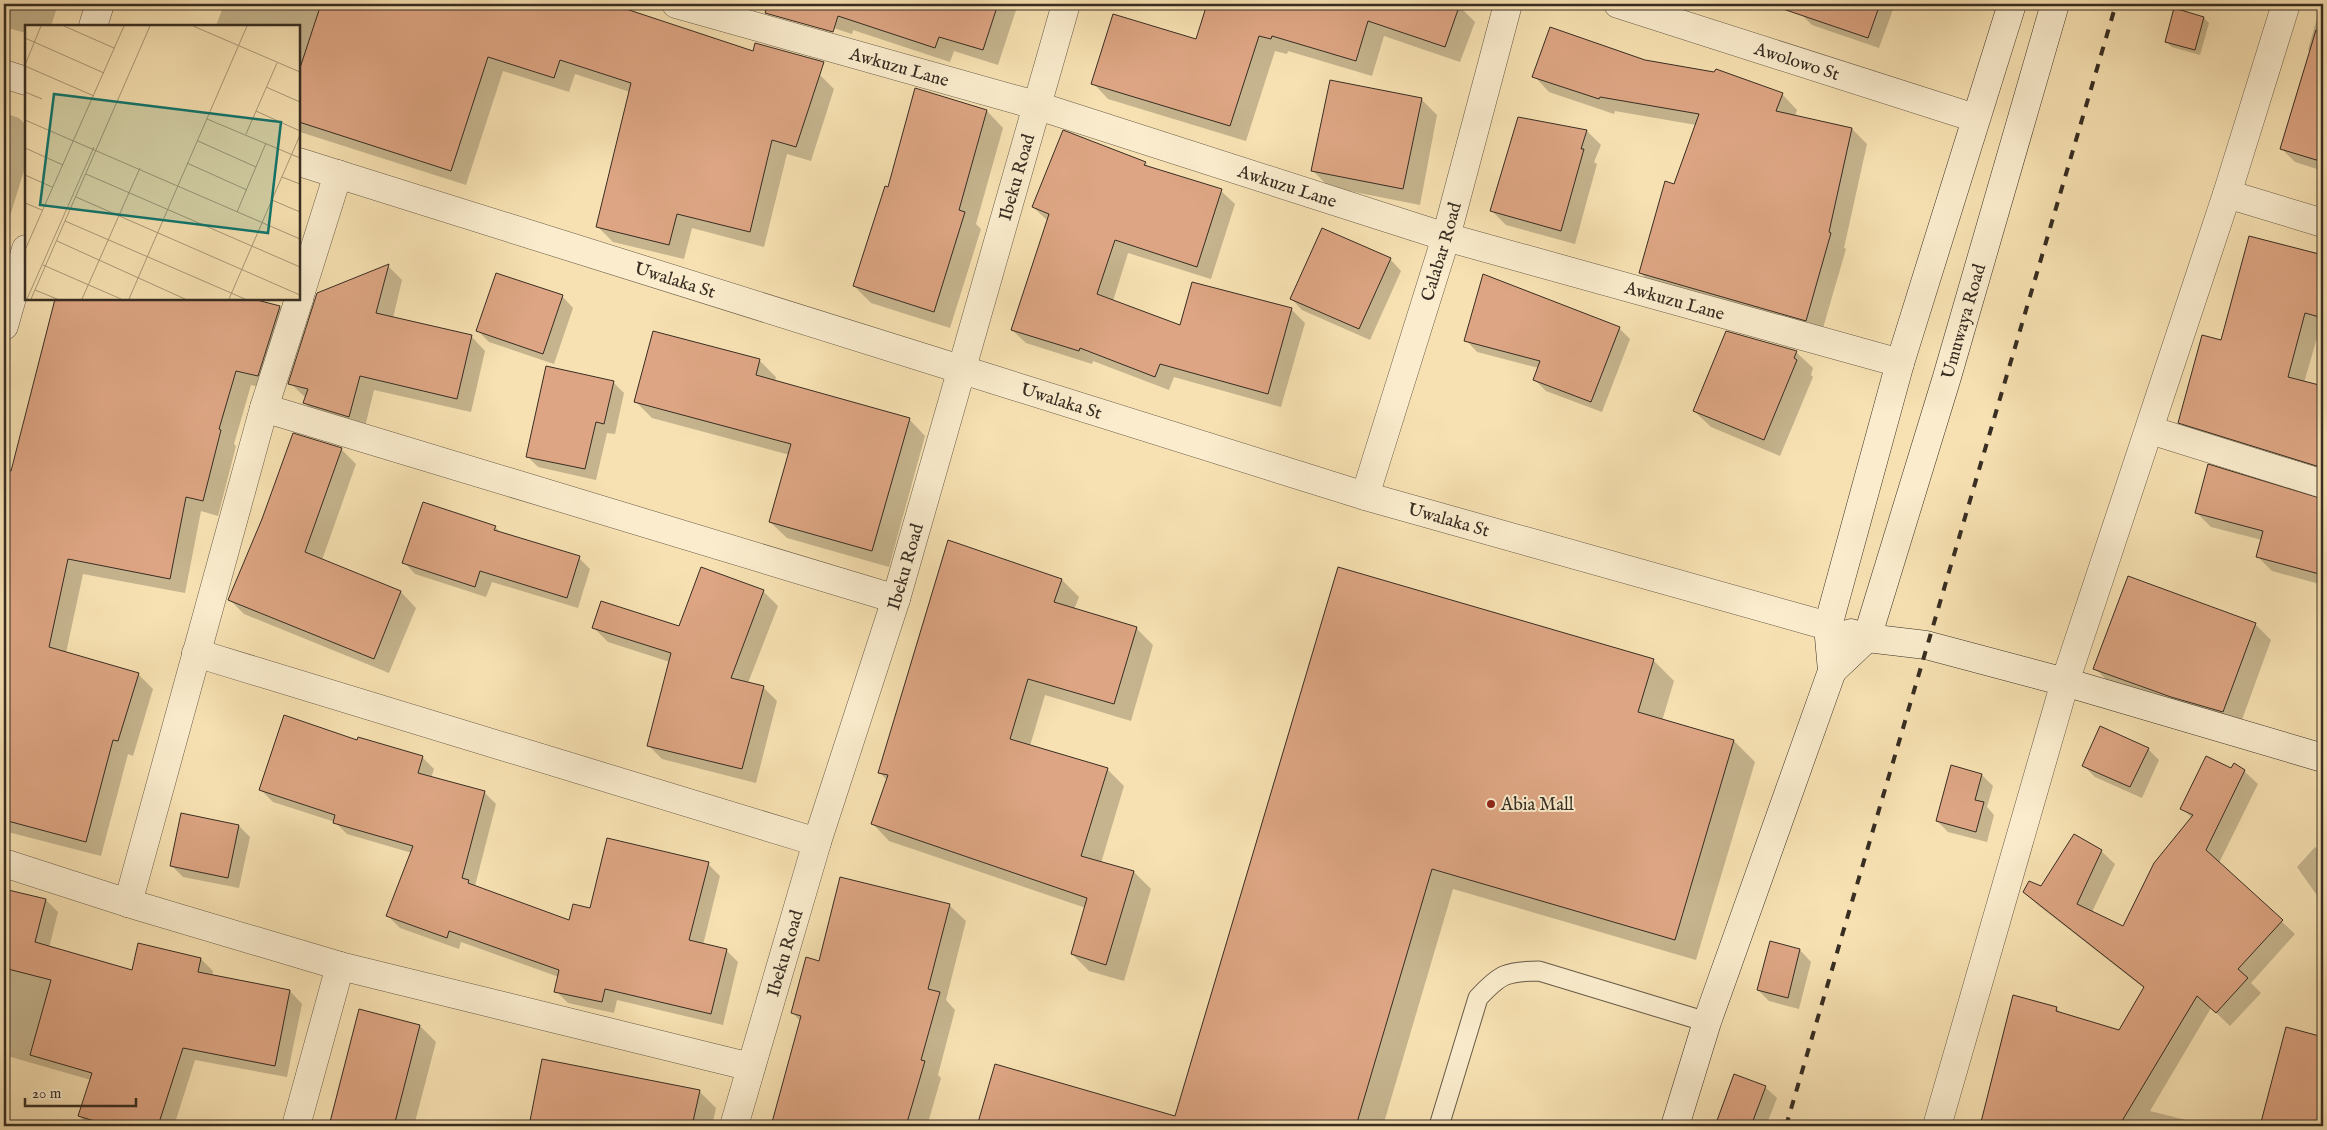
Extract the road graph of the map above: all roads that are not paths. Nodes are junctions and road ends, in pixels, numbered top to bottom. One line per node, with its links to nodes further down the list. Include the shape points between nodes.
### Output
1 (100, 4): 9 (street)
2 (676, 4): 12 (street, Awkuzu Lane)
3 (1066, 4): 12 (street, Ibeku Road)
4 (1508, 4): 18 (street, Calabar Road)
5 (1618, 4): 13 (street, Awolowo St)
6 (2012, 4): 13 (street)
7 (2056, 4): 31 (street, Umuwaya Road)
8 (2286, 4): 16 (street)
9 (93, 25)
10 (4, 74): 11 (street)
11 (25, 81)
12 (1035, 105): 18 (street, Awkuzu Lane); 24 (street, Ibeku Road)
13 (1975, 118): 23 (street)
14 (300, 162): 15 (street, Uwalaka St)
15 (338, 174): 20 (street); 24 (street, Uwalaka St)
16 (2227, 194): 17 (street); 26 (street)
17 (2323, 223)
18 (1446, 237): 23 (street, Awkuzu Lane); 28 (street, Calabar Road)
19 (25, 252): 22 (street)
20 (300, 295)
21 (298, 300): 25 (street)
22 (4, 326)
23 (1900, 363): 30 (street)
24 (962, 371): 28 (street, Uwalaka St); 29 (street, Ibeku Road)
25 (264, 408): 29 (street); 32 (street)
26 (2150, 430): 27 (street); 34 (street)
27 (2323, 484)
28 (1365, 496): 30 (street, Uwalaka St)
29 (896, 599): 36 (street, Ibeku Road)
30 (1828, 626): 31 (street, Uwalaka St); 33 (street)
31 (1867, 638): 33 (street); 34 (street, Uwalaka St, via 1926,645)
32 (196, 653): 36 (street); 38 (street)
33 (1832, 671): 40 (street)
34 (2065, 682): 35 (street, Uwalaka St); 46 (street)
35 (2323, 758)
36 (817, 842): 41 (street, Ibeku Road)
37 (4, 862): 38 (street)
38 (128, 903): 39 (street)
39 (340, 966): 41 (street); 42 (street)
40 (1707, 1022): 44 (lane, via 1539,971 1513,971 1493,982 1478,998); 45 (street)
41 (751, 1067): 43 (street, Ibeku Road)
42 (296, 1126)
43 (734, 1126)
44 (1439, 1126)
45 (1675, 1126)
46 (1937, 1126)

